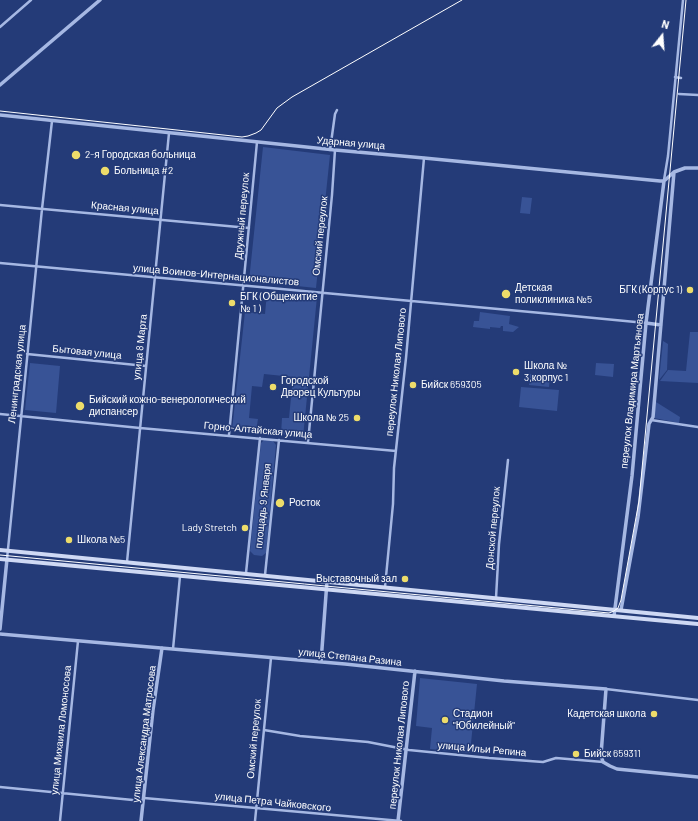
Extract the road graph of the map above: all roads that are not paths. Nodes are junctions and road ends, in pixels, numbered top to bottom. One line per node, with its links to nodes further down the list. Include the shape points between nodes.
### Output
1 (31, 0): 4 (street)
2 (683, 0): 5 (street, переулок Владимира Мартьянова)
3 (97, 1): 7 (street)
4 (0, 27)
5 (676, 77): 6 (street); 19 (street, переулок Владимира Мартьянова)
6 (681, 78)
7 (0, 85)
8 (679, 94): 9 (street)
9 (698, 95)
10 (337, 110): 15 (street, Омский переулок)
11 (0, 115): 12 (street, Ударная улица)
12 (52, 120): 13 (street, Ударная улица); 21 (street, Ленинградская улица)
13 (169, 133): 14 (street, Ударная улица); 22 (street, улица 8 Марта)
14 (257, 142): 15 (street, Ударная улица); 23 (street, Дружный переулок)
15 (333, 150): 16 (street, Ударная улица); 28 (street, Омский переулок, via 332,195)
16 (424, 158): 19 (street, Ударная улица); 29 (street, переулок Николая Липового)
17 (698, 168): 18 (street, via 685,168)
18 (674, 172): 19 (street); 31 (street)
19 (664, 181): 30 (street, переулок Владимира Мартьянова)
20 (0, 205): 21 (street, Красная улица)
21 (42, 209): 22 (street, Красная улица); 25 (street, Ленинградская улица)
22 (160, 219): 23 (street, Красная улица); 26 (street, улица 8 Марта)
23 (249, 228): 27 (street, Дружный переулок)
24 (0, 263): 25 (street, улица Воинов-Интернационалистов)
25 (36, 267): 26 (street, улица Воинов-Интернационалистов); 32 (street, Ленинградская улица)
26 (155, 277): 27 (street, улица Воинов-Интернационалистов); 33 (street, улица 8 Марта)
27 (244, 285): 28 (street, улица Воинов-Интернационалистов); 39 (street, Дружный переулок)
28 (322, 292): 29 (street, улица Воинов-Интернационалистов); 42 (street, Омский переулок)
29 (411, 302): 30 (street, улица Воинов-Интернационалистов); 43 (street, переулок Николая Липового)
30 (646, 323): 31 (street); 59 (street, переулок Владимира Мартьянова, via 632,476)
31 (661, 325): 36 (street)
32 (27, 354): 33 (street, Бытовая улица); 35 (street, Ленинградская улица)
33 (146, 366): 38 (street, улица 8 Марта)
34 (0, 414): 35 (street, Горно-Алтайская улица)
35 (21, 416): 38 (street, Горно-Алтайская улица); 46 (street, Ленинградская улица)
36 (651, 420): 37 (street); 60 (street, via 641,498)
37 (698, 427)
38 (140, 428): 39 (street, Горно-Алтайская улица); 49 (street, улица 8 Марта)
39 (229, 435): 40 (street, Горно-Алтайская улица)
40 (260, 438): 41 (street, Горно-Алтайская улица); 51 (street, площадь 9 Января)
41 (279, 440): 42 (street, Горно-Алтайская улица); 52 (street, площадь 9 Января)
42 (308, 442): 43 (street, Горно-Алтайская улица)
43 (396, 451): 55 (street, переулок Николая Липового)
44 (508, 460): 58 (street, Донской переулок)
45 (0, 550): 46 (main road)
46 (8, 551): 48 (street, Ленинградская улица); 49 (main road)
47 (0, 559): 48 (main road)
48 (7, 559): 50 (main road); 66 (street, Ленинградская улица)
49 (127, 562): 50 (main road); 51 (main road)
50 (126, 571): 53 (main road)
51 (246, 573): 52 (main road)
52 (265, 575): 54 (main road)
53 (180, 576): 56 (main road); 70 (street)
54 (327, 581): 55 (main road); 56 (street)
55 (385, 587): 57 (main road); 58 (main road)
56 (327, 589): 57 (main road); 72 (street)
57 (385, 594): 62 (main road)
58 (496, 598): 59 (main road)
59 (614, 610): 60 (main road); 62 (street, переулок Владимира Мартьянова)
60 (621, 610): 61 (main road)
61 (666, 614): 63 (main road); 64 (main road)
62 (614, 616): 64 (main road)
63 (698, 618)
64 (665, 621): 65 (main road)
65 (698, 624)
66 (0, 629)
67 (0, 634): 68 (street, улица Степана Разина)
68 (78, 640): 69 (street, улица Степана Разина); 81 (street, улица Михаила Ломоносова)
69 (162, 648): 70 (street, улица Степана Разина); 82 (street, улица Александра Матросова)
70 (173, 649): 71 (street, улица Степана Разина)
71 (271, 658): 72 (street, улица Степана Разина); 76 (street, Омский переулок)
72 (321, 662): 73 (street, улица Степана Разина)
73 (415, 671): 74 (street, улица Степана Разина); 77 (street, переулок Николая Липового)
74 (606, 689): 75 (street, улица Степана Разина); 78 (street, via 601,755)
75 (698, 700)
76 (264, 730): 77 (street, улица Ильи Репина); 83 (street, Омский переулок)
77 (406, 749): 78 (street, улица Ильи Репина, via 543,762 556,758); 87 (street, переулок Николая Липового)
78 (603, 762): 79 (street, улица Ильи Репина, via 617,769)
79 (698, 777)
80 (0, 787): 81 (street, улица Петра Чайковского)
81 (62, 793): 82 (street, улица Петра Чайковского); 84 (street, улица Михаила Ломоносова)
82 (144, 799): 83 (street, улица Петра Чайковского); 85 (street, улица Александра Матросова)
83 (256, 807): 86 (street, Омский переулок); 87 (street, улица Петра Чайковского)
84 (60, 821)
85 (141, 821)
86 (255, 821)
87 (399, 821)

